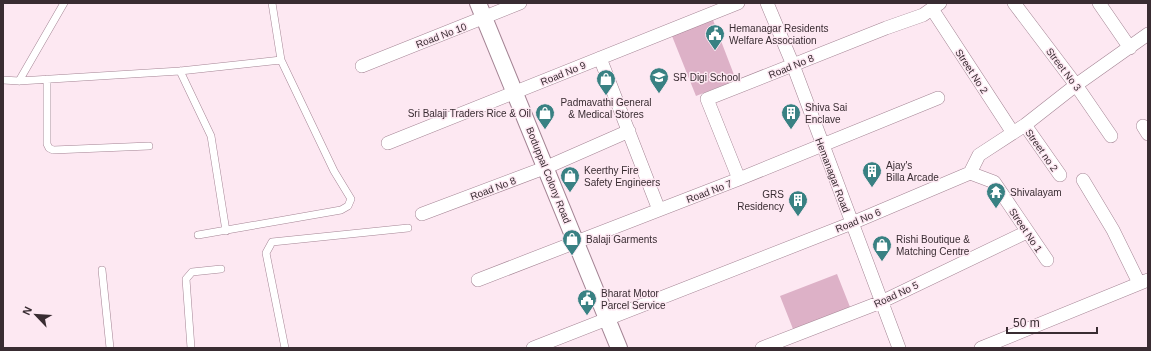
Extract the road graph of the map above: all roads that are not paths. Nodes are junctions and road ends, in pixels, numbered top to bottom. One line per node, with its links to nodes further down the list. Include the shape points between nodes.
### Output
1 (64, 3): 20 (lane)
2 (272, 3): 14 (lane)
3 (478, 3): 10 (street, Boduppal Colony Road)
4 (520, 3): 10 (street, Road No 10)
5 (738, 3): 13 (street, Road No 9)
6 (767, 3): 15 (street, Hemanagar Road)
7 (1014, 3): 21 (street, Street No 3)
8 (1099, 3): 12 (street)
9 (936, 6): 15 (street, Road No 8, via 923,15); 26 (street, Street No 2)
10 (484, 18): 16 (street, Road No 10); 22 (street, Boduppal Colony Road)
11 (1148, 34): 12 (street)
12 (1130, 48): 21 (street)
13 (600, 58): 22 (street, Road No 9); 25 (street)
14 (280, 60): 17 (lane); 40 (lane, via 334,171 351,199 348,206 341,210)
15 (793, 65): 30 (street, Hemanagar Road); 34 (street, Road No 8, via 707,99)
16 (362, 66)
17 (180, 71): 18 (lane); 40 (lane, via 211,136)
18 (47, 79): 20 (lane); 29 (lane, via 47,144 53,150)
19 (3, 80): 20 (lane)
20 (19, 81)
21 (1076, 85): 24 (street); 27 (street, Street No 3)
22 (514, 92): 28 (street, Road No 9); 31 (street, Boduppal Colony Road)
23 (938, 98): 30 (street, Road No 7)
24 (1025, 125): 26 (street); 33 (street, Street no 2)
25 (629, 131): 31 (street, Road No 8); 36 (street)
26 (1013, 133): 32 (street, via 979,155)
27 (1111, 136)
28 (388, 143)
29 (149, 146)
30 (822, 146): 34 (street, Road No 7); 38 (street, Hemanagar Road)
31 (547, 167): 37 (street, Road No 8); 43 (street, Boduppal Colony Road)
32 (970, 173): 38 (street, Road No 6); 41 (street, Street No 1, via 994,182)
33 (1060, 175)
34 (739, 179): 36 (street, Road No 7)
35 (1083, 180): 48 (street)
36 (659, 210): 43 (street, Road No 7)
37 (422, 214)
38 (852, 223): 49 (street, Hemanagar Road); 50 (street, Road No 6)
39 (408, 228): 53 (lane, via 272,242 266,253)
40 (226, 231): 42 (lane)
41 (1027, 232): 44 (street, Street No 1); 49 (street, Road No 5)
42 (198, 235)
43 (576, 242): 47 (street, Road No 7); 50 (street, Boduppal Colony Road)
44 (1047, 260)
45 (220, 269): 52 (lane, via 192,272 186,280)
46 (102, 270): 51 (lane)
47 (478, 280)
48 (1143, 282): 58 (street)
49 (881, 302): 56 (street, Road No 5); 57 (street, Hemanagar Road)
50 (607, 319): 54 (street, Road No 6); 55 (street, Boduppal Colony Road)
51 (110, 348)
52 (191, 348)
53 (285, 348)
54 (533, 348)
55 (619, 348)
56 (762, 348)
57 (899, 348)
58 (982, 348)

